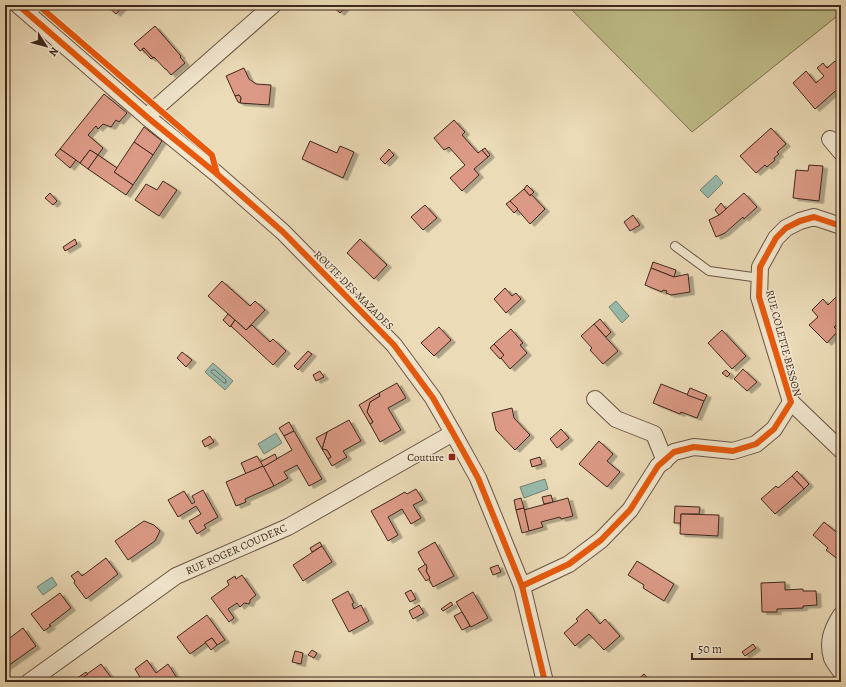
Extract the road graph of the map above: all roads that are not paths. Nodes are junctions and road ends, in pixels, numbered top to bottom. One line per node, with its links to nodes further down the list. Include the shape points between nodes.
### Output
1 (18, 5): 3 (street, ROUTE DES MAZADES)
2 (273, 5): 4 (street)
3 (34, 11): 4 (street, ROUTE DES MAZADES)
4 (147, 117): 12 (street, ROUTE DES MAZADES, via 283,232 394,345 433,398)
5 (830, 139): 6 (street)
6 (841, 152)
7 (841, 226): 9 (street, RUE COLETTE BESSON, via 814,216 786,228 776,238 760,267)
8 (675, 246): 9 (lane, via 709,271)
9 (760, 278): 11 (street, RUE COLETTE BESSON, via 760,297)
10 (595, 398): 14 (street, via 616,419 654,434)
11 (791, 402): 13 (street); 14 (street, RUE COLETTE BESSON, via 774,429 756,444 733,451 694,447 674,452)
12 (453, 433): 15 (street, ROUTE DES MAZADES, via 478,478); 18 (street, RUE ROGER COUDERC, via 288,527 176,576)
13 (841, 450)
14 (665, 461): 15 (street, RUE COLETTE BESSON, via 658,466 630,510 601,540 569,564)
15 (522, 586): 19 (street, ROUTE DES MAZADES)
16 (841, 615): 17 (street, via 834,627 829,645 832,659)
17 (841, 672)
18 (29, 682)
19 (545, 682)

